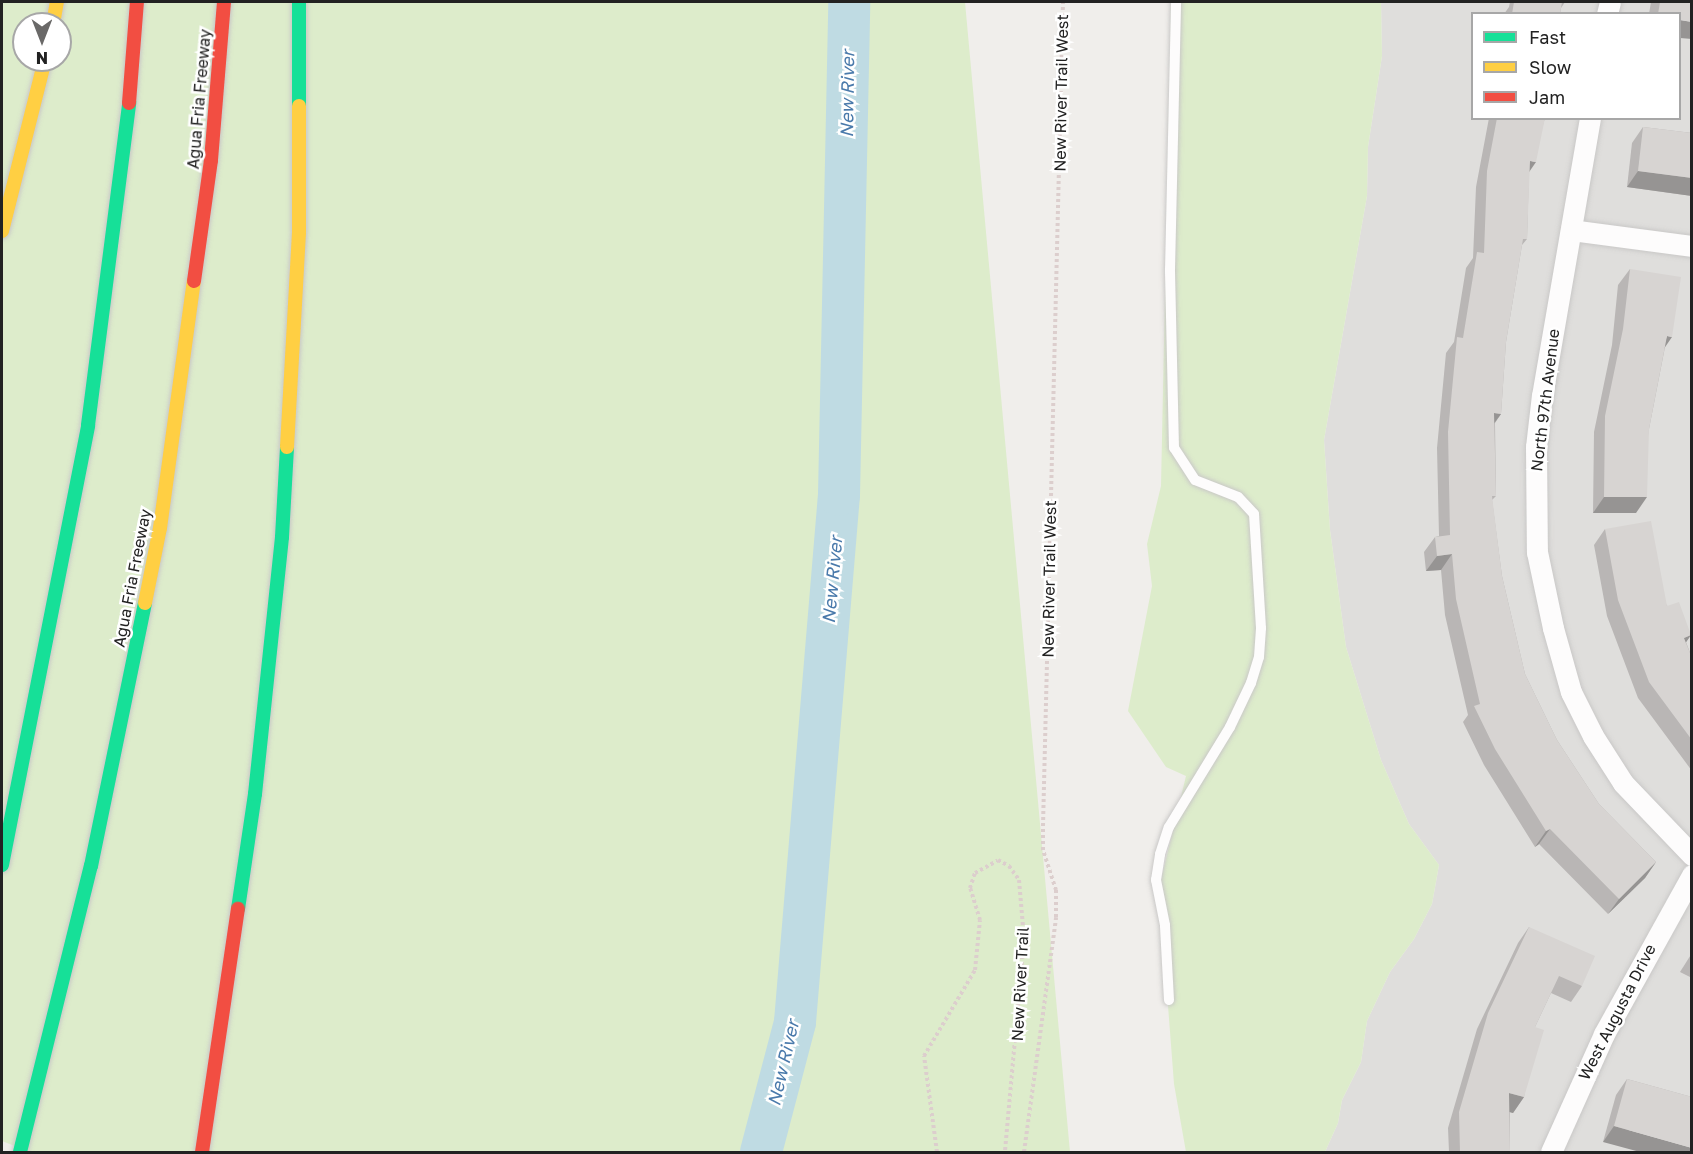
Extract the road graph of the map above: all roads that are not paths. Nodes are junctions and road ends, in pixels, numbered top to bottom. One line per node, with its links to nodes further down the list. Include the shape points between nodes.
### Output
1 (137, 2): 11 (highway, via 131,86 88,425)
2 (224, 2): 14 (highway, Agua Fria Freeway, via 211,160 159,528 91,866)
3 (299, 2): 15 (highway, via 299,233 282,537 254,806)
4 (1176, 2): 13 (lane, via 1170,270 1174,448 1195,480 1238,497 1254,514 1261,628 1259,657 1251,683 1169,827 1160,854 1156,880 1165,925)
5 (42, 72): 8 (highway)
6 (1590, 120): 7 (street, North 97th Avenue)
7 (1571, 230): 9 (street); 10 (street, North 97th Avenue, via 1536,447 1537,552 1571,692 1593,736 1623,783)
8 (2, 231)
9 (1692, 246)
10 (1692, 855)
11 (2, 865)
12 (1692, 874): 16 (street, West Augusta Drive, via 1604,1034)
13 (1169, 1000)
14 (20, 1152)
15 (202, 1152)
16 (1551, 1152)

